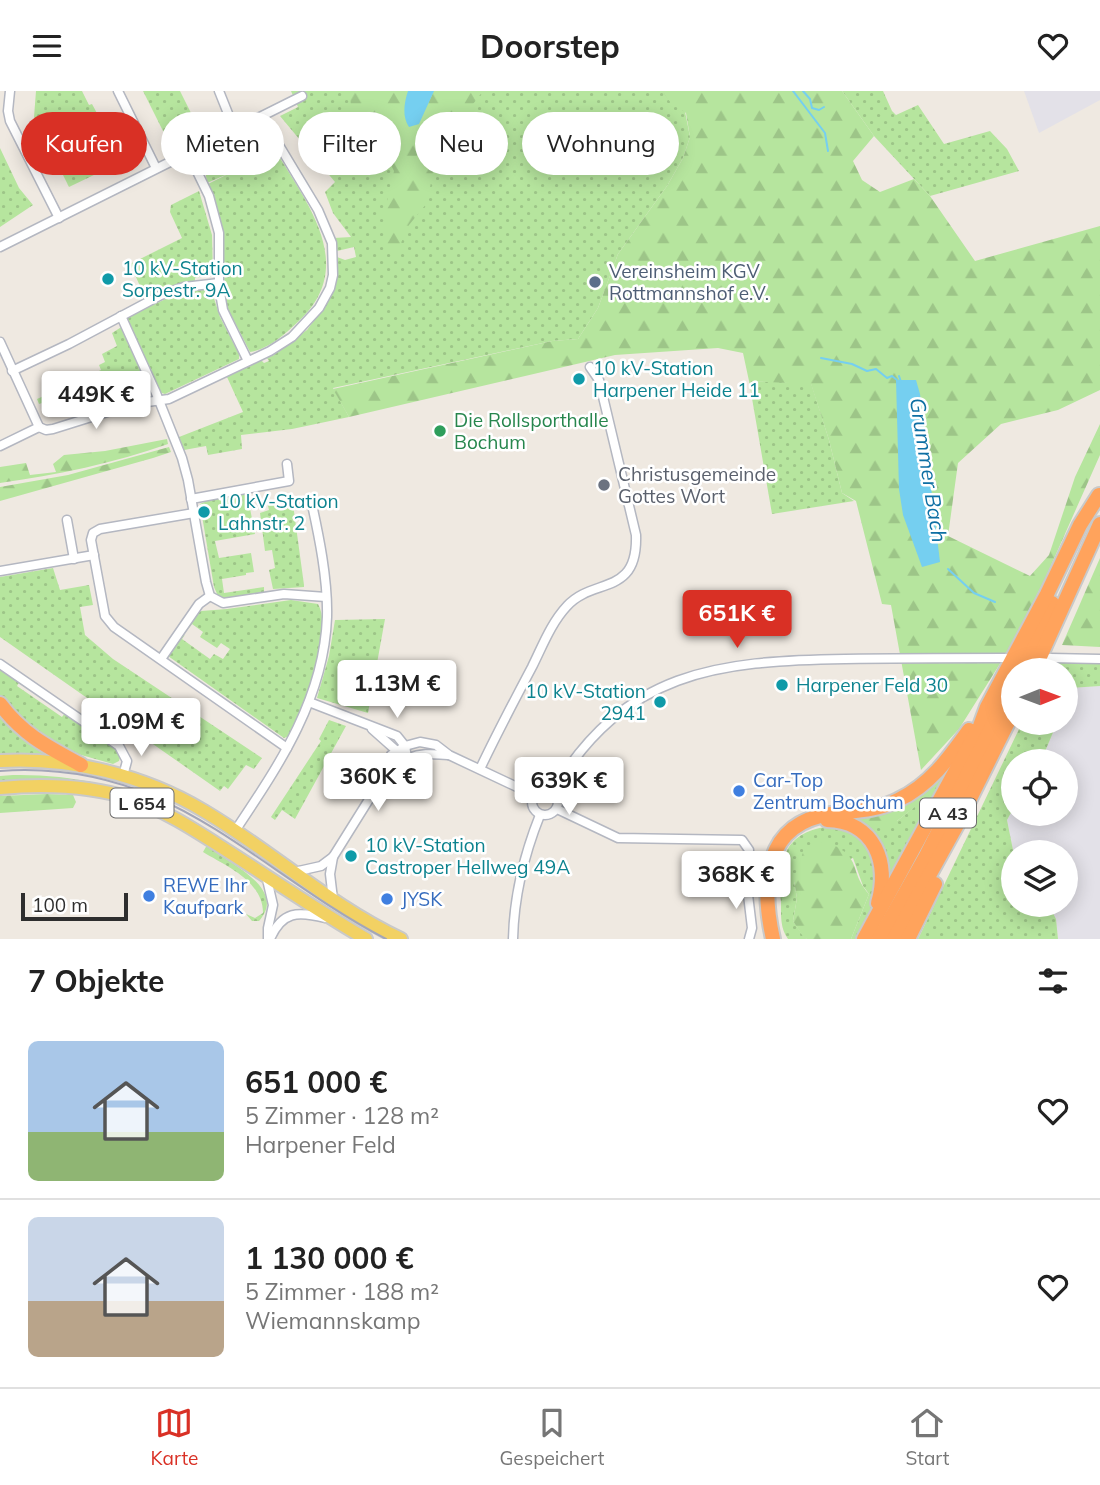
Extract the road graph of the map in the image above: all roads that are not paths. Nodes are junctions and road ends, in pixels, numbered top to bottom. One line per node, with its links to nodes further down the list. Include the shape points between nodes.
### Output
1 (10, 91): 5 (street)
2 (118, 91): 10 (street)
3 (219, 91): 6 (street)
4 (302, 96): 7 (street)
5 (4, 109): 12 (street)
6 (227, 112)
7 (272, 112)
8 (284, 154): 17 (street, via 326,225 334,262 330,288 319,308 292,337)
9 (161, 166): 10 (street)
10 (156, 168): 12 (street)
11 (199, 175): 14 (street, via 216,221)
12 (59, 218): 13 (street)
13 (0, 247)
14 (219, 283): 15 (street, via 175,290); 17 (street, via 223,310)
15 (121, 316): 19 (street); 20 (street)
16 (0, 342): 19 (street)
17 (248, 361): 20 (street)
18 (590, 367): 56 (street, via 599,380 613,436 636,535 634,556 617,581 583,594 567,606)
19 (12, 371): 21 (street)
20 (159, 402): 21 (street, via 133,404 53,429); 25 (street)
21 (39, 427): 22 (street)
22 (0, 446)
23 (287, 464): 25 (street, via 289,481)
24 (1100, 494): 37 (highway); 44 (highway)
25 (191, 499): 27 (street)
26 (311, 500): 34 (street)
27 (194, 513): 30 (street, via 100,529 93,533); 33 (street)
28 (67, 520): 31 (street)
29 (1100, 524): 35 (highway)
30 (94, 555): 31 (street); 39 (street, via 105,616)
31 (74, 559): 32 (street)
32 (0, 571)
33 (210, 596): 34 (street, via 223,603 284,594); 39 (street, via 199,604)
34 (326, 597): 42 (street, via 324,641)
35 (1048, 653): 38 (highway); 40 (street)
36 (1001, 658): 60 (street, via 780,660 692,675 644,695 612,718 572,760)
37 (1025, 658)
38 (1045, 658)
39 (161, 659): 50 (street)
40 (1100, 659)
41 (0, 664): 57 (street, via 119,746 127,761)
42 (309, 702): 46 (street); 50 (street)
43 (0, 704): 55 (highway, via 20,729)
44 (986, 707): 70 (highway, via 947,762 917,789 873,809 814,817 788,831 769,865); 76 (highway)
45 (1001, 709): 77 (highway, A 43)
46 (369, 727): 49 (street, via 397,736); 51 (street)
47 (1002, 735): 78 (highway, A 43)
48 (1008, 735): 79 (highway)
49 (405, 745): 51 (street); 52 (street, via 436,745); 53 (street)
50 (288, 748): 64 (street)
51 (396, 751): 53 (street); 58 (street, via 384,766)
52 (449, 755): 53 (street, via 425,753); 56 (street)
53 (407, 758): 58 (street)
54 (0, 761): 55 (main road, L 654)
55 (81, 765): 57 (main road, L 654)
56 (480, 769): 61 (street)
57 (123, 776): 64 (main road, L 654, via 192,804)
58 (378, 785): 65 (street)
59 (0, 788): 67 (main road, L 654, via 58,785 131,799 182,823)
60 (553, 791): 61 (street, via 541,789); 62 (street, via 558,797)
61 (534, 795): 63 (street, via 533,807)
62 (557, 809): 63 (street); 75 (street, via 618,838 742,840 749,850)
63 (540, 815): 74 (street, via 517,889)
64 (235, 831): 66 (main road, L 654)
65 (333, 857): 66 (street, via 321,866); 68 (street)
66 (293, 872): 68 (main road, L 654)
67 (266, 875): 69 (main road, L 654); 71 (street, via 273,905)
68 (333, 900): 73 (main road, L 654)
69 (332, 919): 71 (street, via 289,916); 72 (main road, L 654)
70 (775, 935): 76 (highway, via 774,866 779,853 797,831 836,820 865,834 881,861 882,891)
71 (269, 939)
72 (366, 939)
73 (401, 939)
74 (513, 939)
75 (749, 939)
76 (862, 939)
77 (879, 939)
78 (894, 939)
79 (908, 939)

